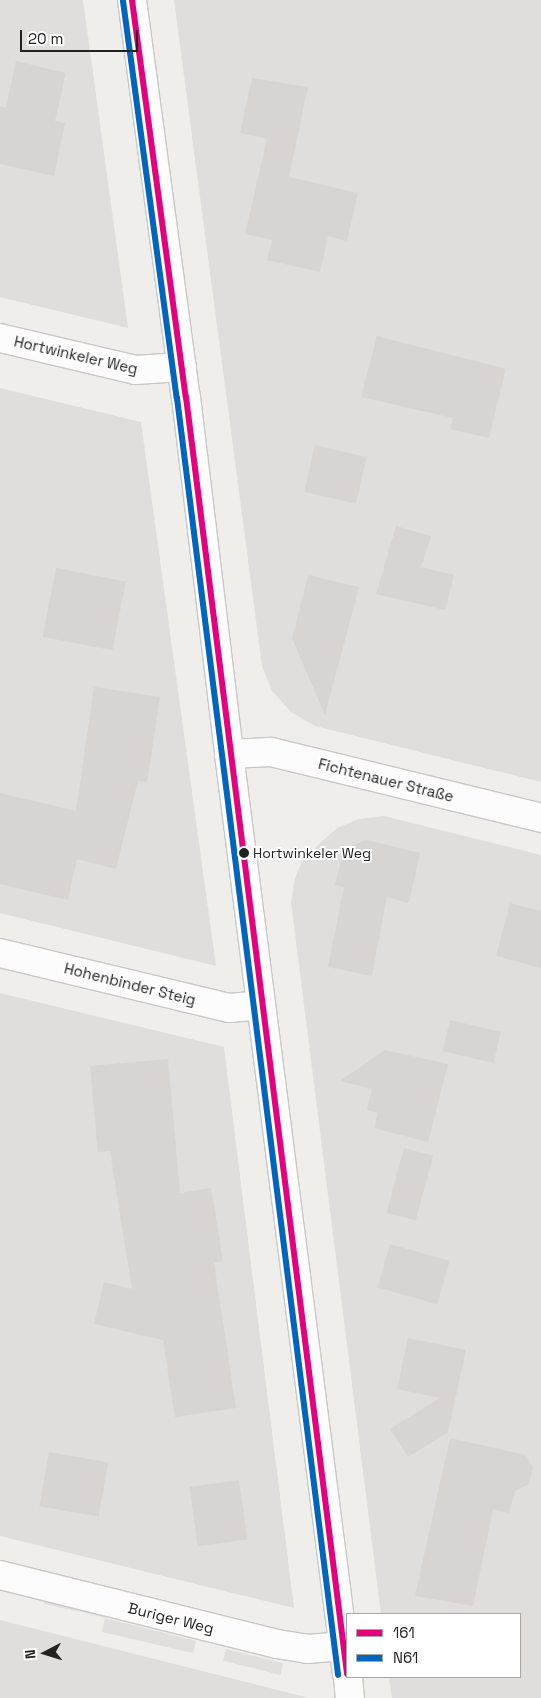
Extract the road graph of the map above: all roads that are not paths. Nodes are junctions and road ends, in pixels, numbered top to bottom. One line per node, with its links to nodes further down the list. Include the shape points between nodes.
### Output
1 (132, 0): 3 (street)
2 (0, 338): 3 (street, Hortwinkeler Weg, via 135,370)
3 (182, 367): 4 (street)
4 (229, 754): 5 (street, Fichtenauer Straße, via 271,752); 7 (street)
5 (541, 818)
6 (0, 952): 7 (street, Hohenbinder Steig, via 229,1008)
7 (261, 1005): 9 (street)
8 (0, 1575): 9 (street, Buriger Weg, via 277,1644 308,1649)
9 (344, 1646): 10 (street)
10 (346, 1665)
11 (347, 1678): 12 (street)
12 (350, 1698)

